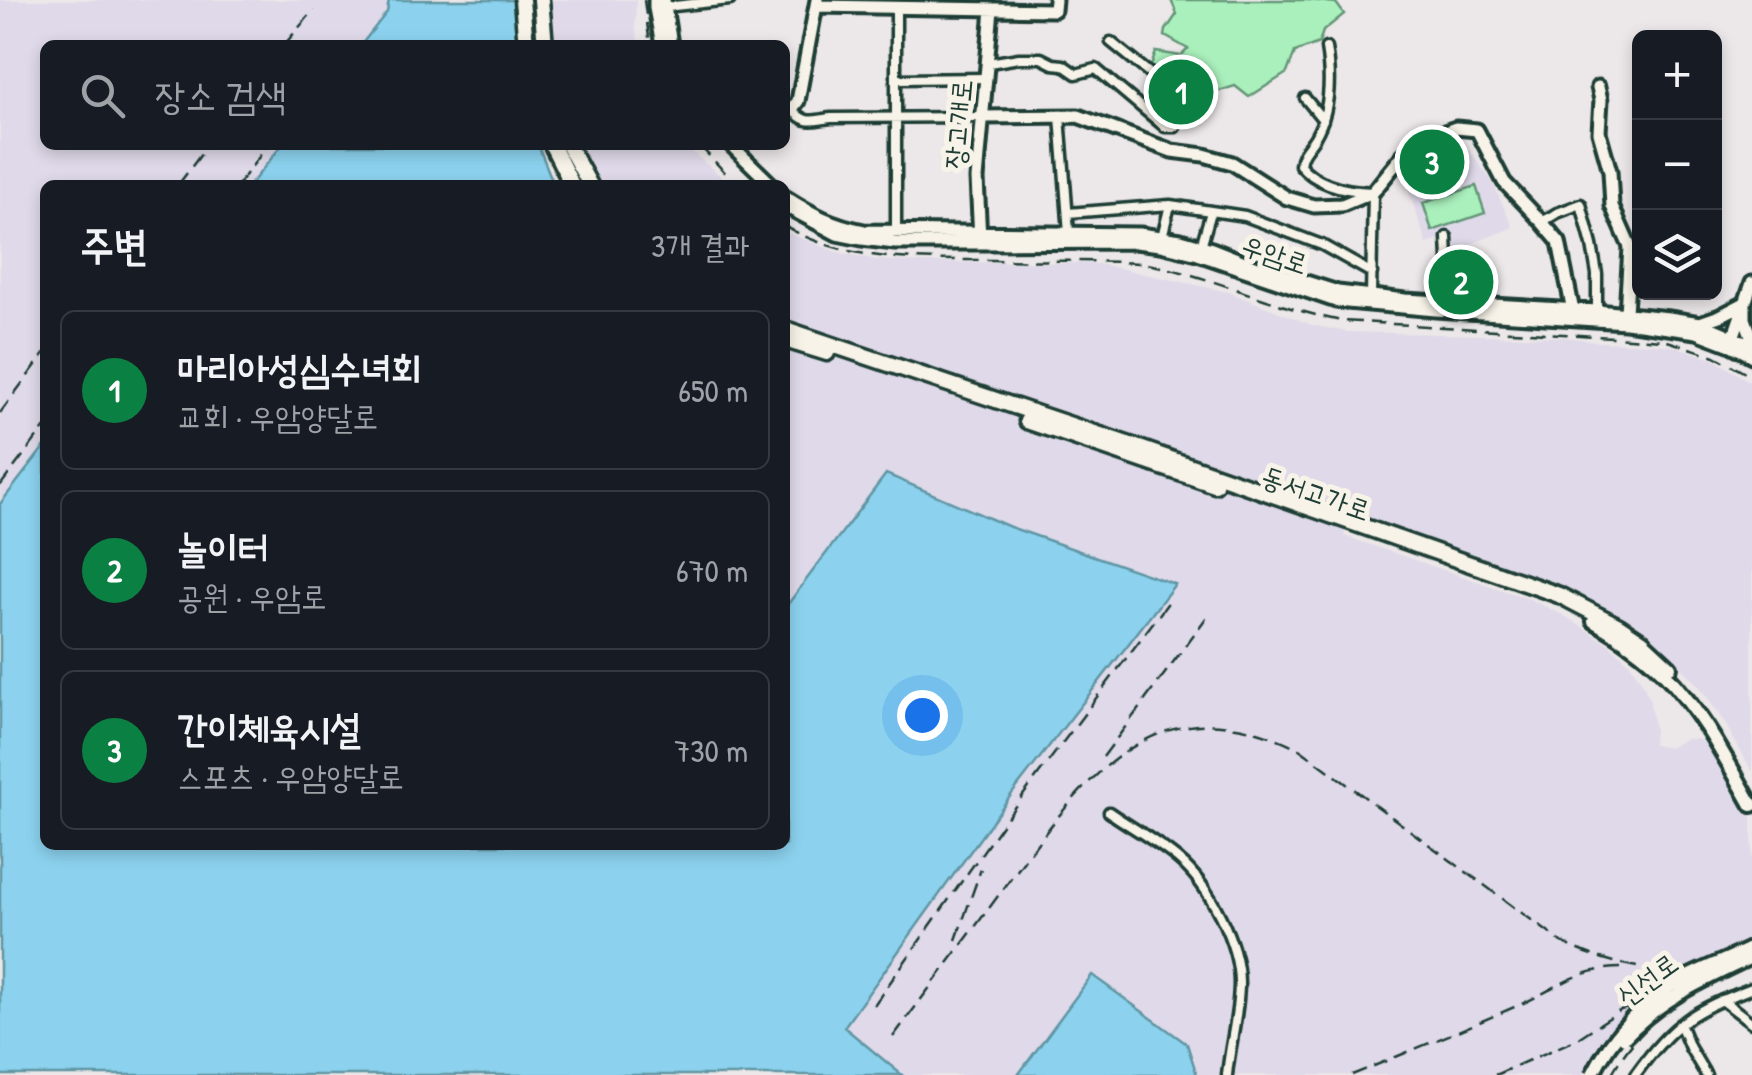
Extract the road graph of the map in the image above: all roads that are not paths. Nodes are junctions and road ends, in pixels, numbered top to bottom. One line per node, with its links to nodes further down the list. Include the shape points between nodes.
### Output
1 (520, 0): 10 (highway)
2 (531, 0): 11 (highway)
3 (542, 0): 12 (highway)
4 (730, 0): 6 (street)
5 (1055, 0): 9 (main road, via 1054,10)
6 (661, 2): 13 (main road)
7 (816, 3): 8 (main road); 21 (main road, via 798,101)
8 (896, 7): 9 (main road); 17 (street)
9 (992, 9): 16 (main road, 장고개로)
10 (524, 40)
11 (535, 40)
12 (546, 40)
13 (668, 40)
14 (1111, 42): 16 (street, via 1168,88 1180,113 1175,127 1165,127 1100,70 1076,74 1040,58)
15 (1326, 48): 26 (street)
16 (988, 63): 18 (main road, 장고개로)
17 (897, 78): 18 (street); 24 (street)
18 (987, 78): 25 (main road, 장고개로)
19 (1598, 87): 56 (main road, via 1612,206 1630,247)
20 (1305, 98): 26 (street)
21 (790, 108)
22 (790, 111): 24 (street, via 814,122)
23 (1060, 116): 25 (main road); 37 (main road, via 1078,116 1172,152 1232,163 1287,198 1314,206 1342,206); 41 (street)
24 (896, 117): 25 (street); 45 (street)
25 (982, 117): 48 (main road, 장고개로)
26 (1323, 120): 37 (street, via 1300,165 1324,182)
27 (546, 150): 32 (highway)
28 (554, 150): 33 (highway)
29 (568, 150): 34 (highway)
30 (725, 150): 35 (main road)
31 (736, 150): 36 (main road)
32 (561, 180)
33 (570, 180)
34 (583, 180)
35 (755, 180)
36 (767, 180)
37 (1374, 192): 43 (main road, via 1428,138 1456,128 1477,130 1504,182); 50 (street)
38 (790, 199): 45 (main road, 우암로, via 839,226)
39 (1170, 205): 41 (street); 42 (street); 46 (street)
40 (790, 209): 45 (main road, 우암로, via 837,234)
41 (1068, 212): 44 (street)
42 (1210, 212): 49 (street, 우암로); 50 (street, via 1284,229)
43 (1542, 222): 55 (street, via 1581,204 1597,274); 57 (main road, via 1558,242)
44 (1069, 233): 46 (main road, 우암로); 48 (main road, 우암로)
45 (896, 237): 48 (main road, 우암로)
46 (1162, 237): 49 (main road, 우암로)
47 (1447, 237): 53 (street)
48 (980, 238): 52 (main road, 우암로, via 1161,245 1336,301)
49 (1201, 246): 52 (main road, 우암로)
50 (1372, 273): 52 (street)
51 (1752, 282): 54 (main road)
52 (1370, 301): 53 (main road, 우암로); 57 (main road, 우암로)
53 (1450, 302): 57 (main road, 우암로)
54 (1745, 303): 58 (main road); 60 (main road); 62 (main road)
55 (1597, 311): 56 (main road, 우암로); 57 (main road, 우암로)
56 (1626, 313): 58 (main road, 우암로)
57 (1574, 314): 60 (main road, 우암로)
58 (1700, 323): 60 (main road, 우암로)
59 (790, 331): 65 (highway, 동서고가로, via 1558,595)
60 (1732, 340): 62 (main road, 우암로); 63 (main road, 우암로)
61 (790, 342): 64 (highway, 동서고가로, via 1517,587)
62 (1752, 342)
63 (1752, 356)
64 (1594, 621): 67 (main road, 동서고가로, via 1662,670)
65 (1642, 642): 66 (main road, 동서고가로, via 1692,693)
66 (1752, 788)
67 (1752, 805)
68 (1109, 812): 75 (street, via 1180,861 1226,930 1240,981)
69 (1751, 948): 76 (main road, 신선로, bridge, via 1685,978 1640,1010)
70 (1752, 956): 76 (main road, 신선로, bridge, via 1648,1014)
71 (1752, 988): 72 (street)
72 (1722, 1000): 73 (street); 74 (street)
73 (1752, 1023)
74 (1680, 1024): 77 (street); 78 (street)
75 (1228, 1075)
76 (1596, 1075)
77 (1635, 1075)
78 (1706, 1075)

